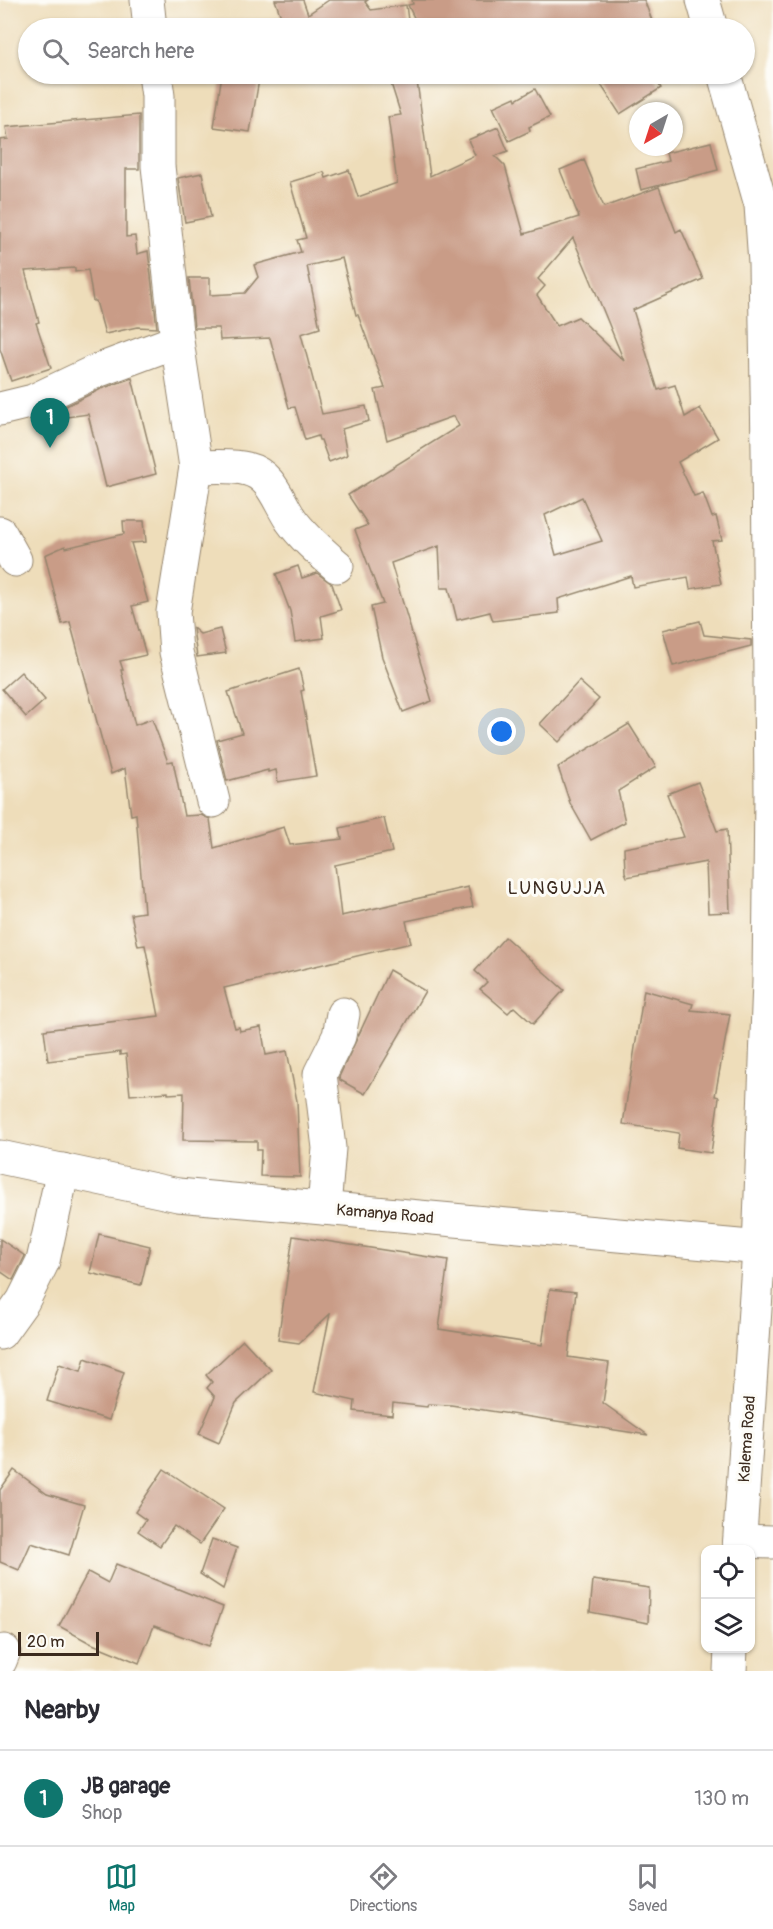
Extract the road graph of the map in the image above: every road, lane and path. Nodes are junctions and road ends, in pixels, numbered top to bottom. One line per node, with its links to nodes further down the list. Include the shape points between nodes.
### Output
1 (147, 0): 3 (street)
2 (703, 0): 4 (street)
3 (149, 18)
4 (708, 18)
5 (157, 84): 7 (street, via 158,166)
6 (727, 84): 11 (street, Kalema Road, via 761,204 765,251)
7 (177, 341): 8 (street, via 94,372 33,401); 9 (street)
8 (0, 409)
9 (196, 467): 10 (street, via 247,469 261,476 272,486 291,520); 12 (street, via 173,612 176,652)
10 (337, 566)
11 (772, 792): 17 (street, Kalema Road)
12 (213, 801)
13 (343, 1014): 16 (street, via 339,1036 320,1074 329,1148)
14 (0, 1157): 15 (street, Kamanya Road)
15 (63, 1170): 16 (street, Kamanya Road, via 178,1195); 18 (street, via 43,1261 23,1301)
16 (324, 1208): 17 (street, Kamanya Road)
17 (766, 1249): 20 (street, Kalema Road)
18 (0, 1334)
19 (773, 1542): 20 (street)
20 (740, 1545)
21 (731, 1653): 22 (street)
22 (730, 1671)

